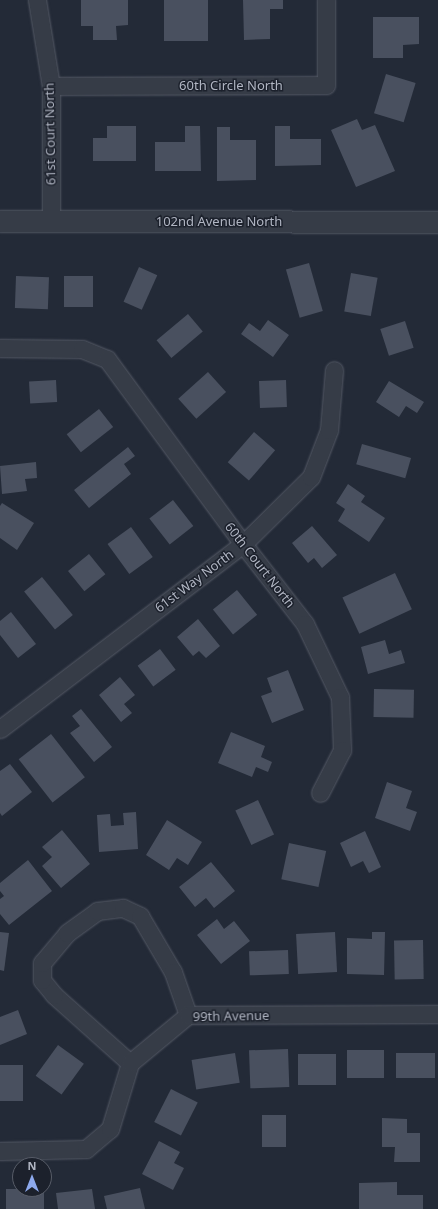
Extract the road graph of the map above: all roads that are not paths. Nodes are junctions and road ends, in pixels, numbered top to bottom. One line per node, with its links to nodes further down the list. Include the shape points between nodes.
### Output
1 (37, 0): 3 (street, 61st Court North)
2 (326, 0): 3 (street, 60th Circle North, via 326,85)
3 (51, 86): 5 (street, 61st Court North)
4 (0, 221): 5 (street, 102nd Avenue North)
5 (52, 221): 6 (street, 102nd Avenue North)
6 (438, 222)
7 (0, 348): 9 (street, 60th Court North, via 82,349 107,359)
8 (334, 370): 9 (street, 61st Way North, via 329,430 311,476)
9 (243, 544): 10 (street, 61st Way North); 11 (street, 60th Court North, via 305,624 340,697 342,750)
10 (0, 729)
11 (320, 793)
12 (438, 1014): 13 (street, 99th Avenue)
13 (188, 1015): 14 (street, 99th Avenue); 14 (street, via 173,972 140,916 123,908 96,911 67,933 42,963 42,980 54,995)
14 (130, 1063): 15 (street, via 110,1129 86,1149)
15 (0, 1151)

